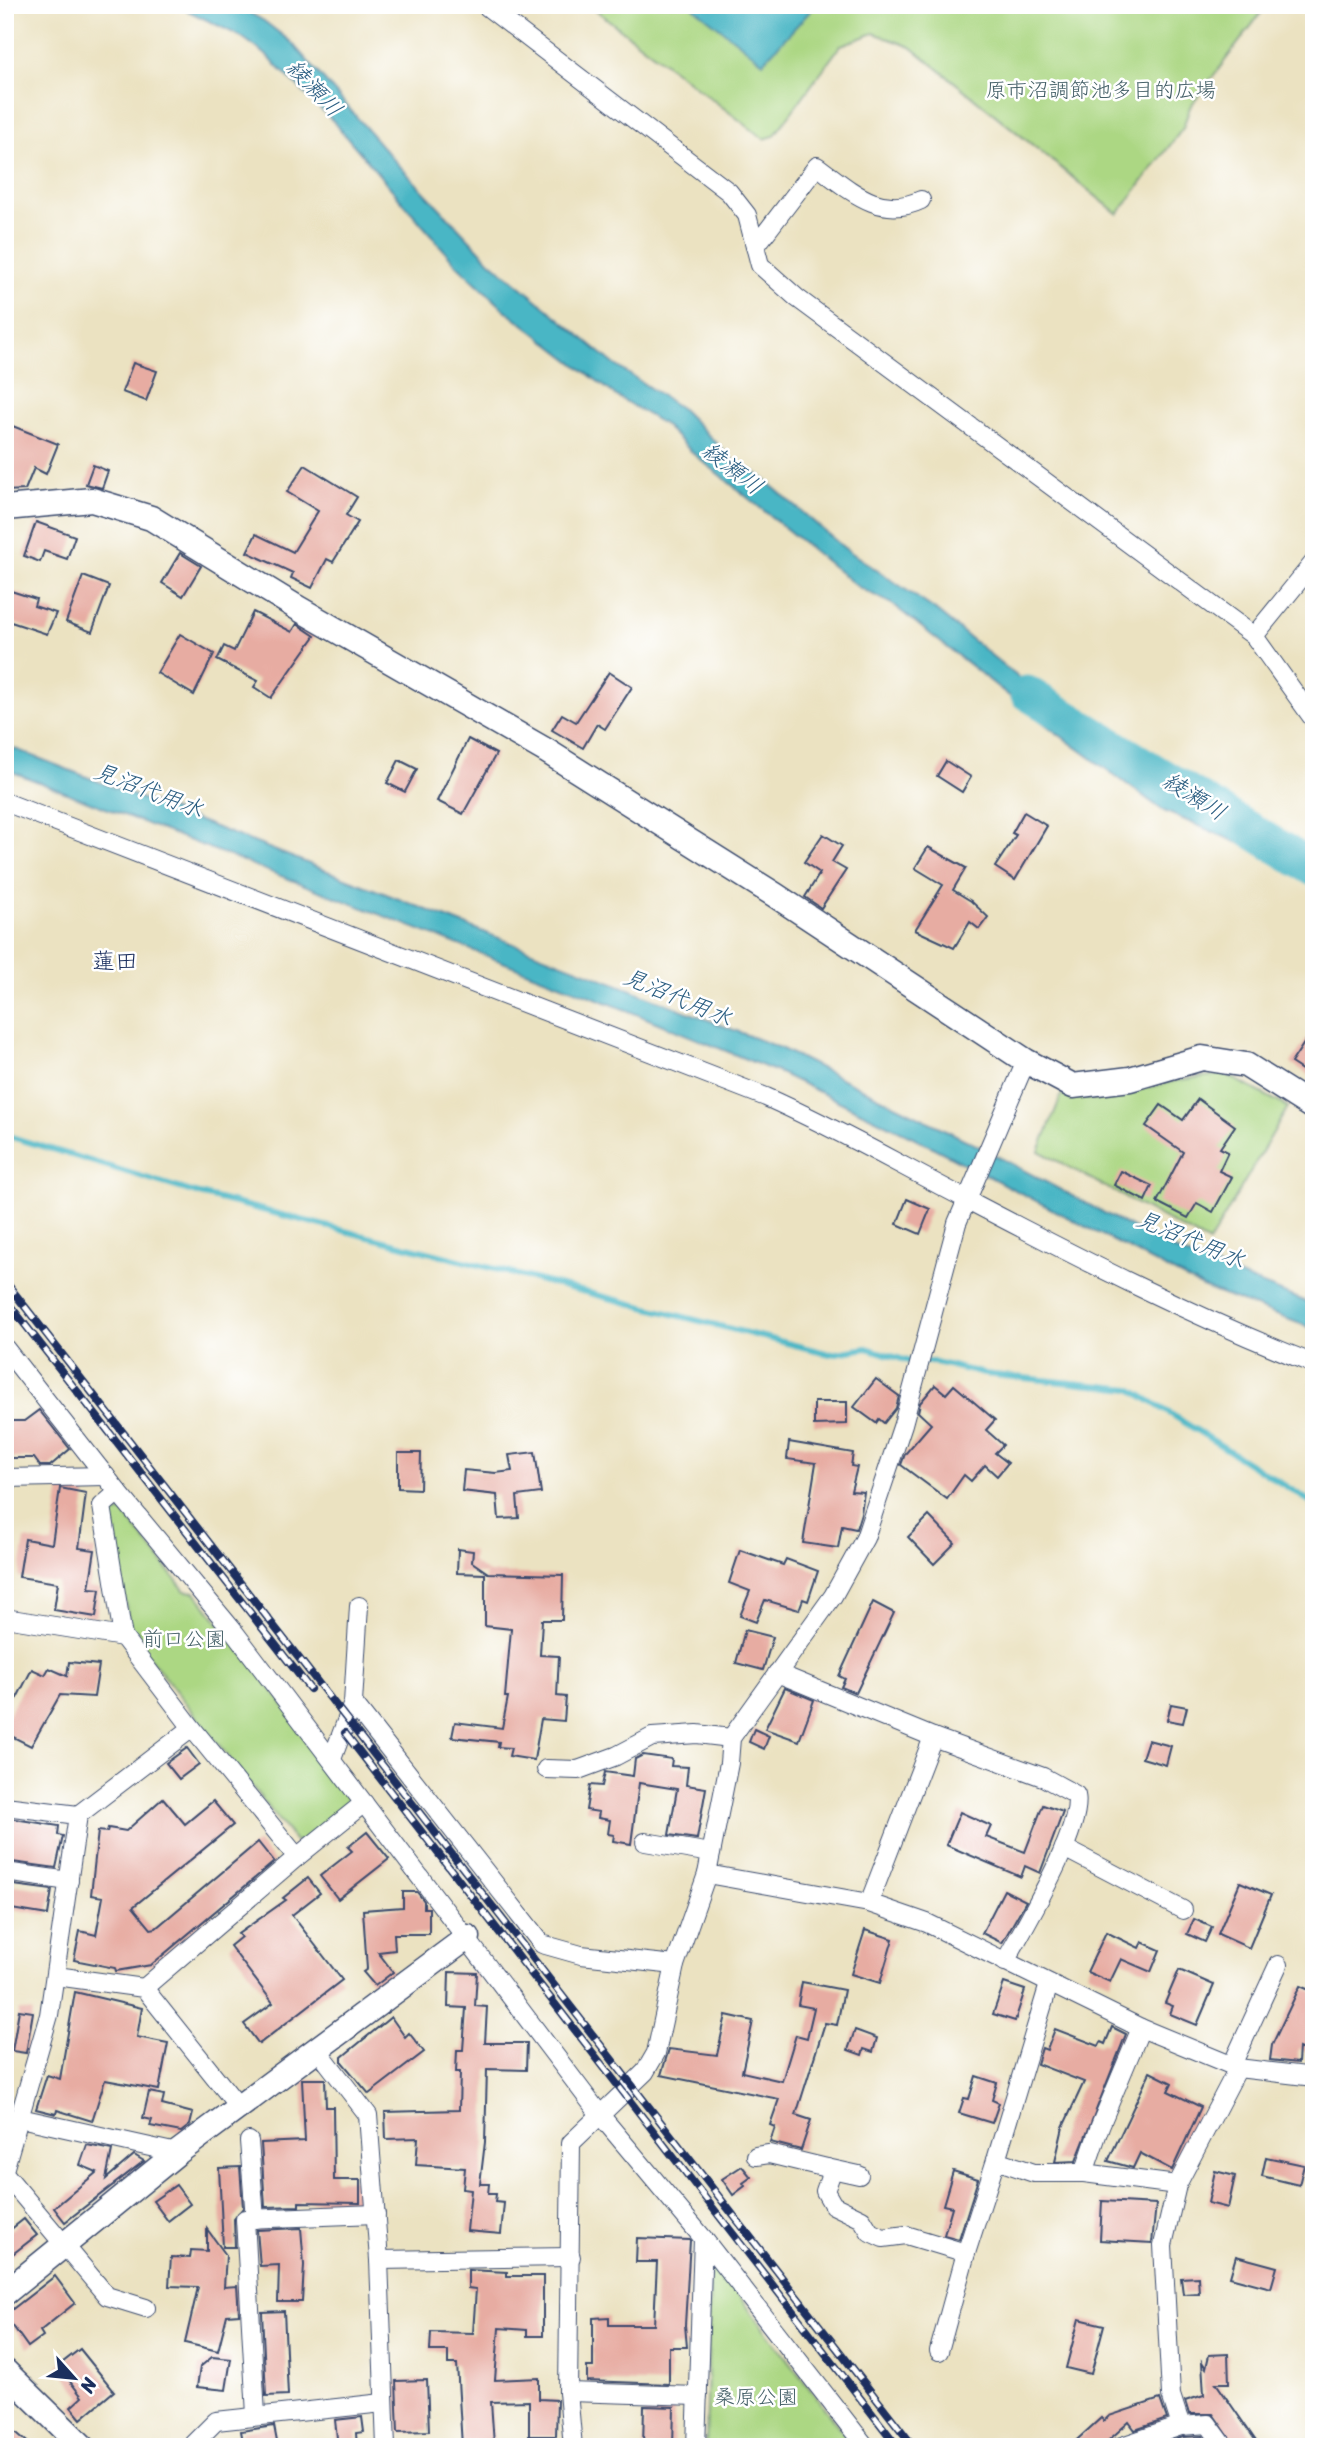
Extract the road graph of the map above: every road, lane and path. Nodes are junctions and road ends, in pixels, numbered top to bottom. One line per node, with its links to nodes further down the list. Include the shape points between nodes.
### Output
1 (485, 5): 3 (street, via 729,192 747,215)
2 (921, 200): 3 (street, via 908,206 870,204 817,166)
3 (755, 247): 6 (street, via 760,265 797,298)
4 (5, 508): 9 (street, via 92,500 151,518 545,750)
5 (1314, 562): 6 (street)
6 (1254, 636): 7 (street)
7 (1314, 720)
8 (5, 802): 11 (street, via 766,1097)
9 (1026, 1061): 10 (street, via 1073,1086 1130,1079 1202,1058 1246,1065); 11 (street)
10 (1314, 1108)
11 (967, 1200): 13 (street, via 1239,1335); 20 (street, via 904,1424 865,1538 833,1596)
12 (5, 1348): 14 (street)
13 (1314, 1364)
14 (106, 1476): 15 (street); 16 (street)
15 (5, 1478)
16 (118, 1492): 19 (street, via 102,1506); 25 (street)
17 (359, 1606): 21 (street)
18 (5, 1618): 19 (street)
19 (123, 1637): 22 (street)
20 (777, 1673): 23 (street); 24 (street)
21 (353, 1703): 25 (street); 41 (street, via 542,1944 581,1955)
22 (192, 1728): 29 (street); 33 (street)
23 (933, 1737): 31 (street, via 1043,1777 1076,1795 1078,1803); 37 (street)
24 (730, 1738): 26 (street, via 697,1734 652,1737 578,1770); 32 (street)
25 (332, 1759): 27 (street)
26 (545, 1769)
27 (364, 1802): 33 (street); 39 (street)
28 (5, 1806): 29 (street)
29 (78, 1815): 36 (street)
30 (645, 1842): 32 (street)
31 (1064, 1849): 38 (street); 40 (street)
32 (711, 1853): 35 (street)
33 (297, 1857): 45 (street)
34 (5, 1872): 36 (street)
35 (707, 1874): 37 (street); 41 (street)
36 (69, 1881): 43 (street)
37 (869, 1903): 40 (street, via 927,1923)
38 (1183, 1910)
39 (468, 1937): 47 (street); 51 (street)
40 (1006, 1962): 44 (street)
41 (675, 1965): 51 (street, via 656,2053 645,2072)
42 (1278, 1965): 48 (street)
43 (56, 1976): 45 (street); 52 (street, via 50,2015)
44 (1049, 1983): 46 (street); 56 (street)
45 (144, 1988): 50 (street)
46 (1141, 2028): 48 (street); 59 (street)
47 (317, 2049): 50 (street); 63 (street, via 368,2115)
48 (1235, 2067): 49 (street); 62 (street)
49 (1314, 2077)
50 (238, 2106): 54 (street)
51 (601, 2116): 65 (street); 68 (street, via 571,2143)
52 (20, 2118): 54 (street); 57 (street)
53 (249, 2141): 64 (street)
54 (177, 2153): 66 (street)
55 (756, 2156): 58 (street, via 769,2154)
56 (996, 2160): 59 (street, via 1034,2173); 67 (street)
57 (5, 2167)
58 (827, 2168): 61 (street); 67 (street, via 830,2177 825,2191 833,2205 862,2219 870,2232 883,2238 906,2235)
59 (1084, 2173): 62 (street)
60 (5, 2174): 66 (street)
61 (859, 2175)
62 (1177, 2185): 78 (street, via 1163,2245 1171,2395)
63 (376, 2214): 64 (street); 69 (street)
64 (255, 2219): 77 (street, via 245,2219)
65 (703, 2238): 75 (street); 84 (street)
66 (64, 2247): 70 (street); 71 (street, via 107,2296)
67 (966, 2253): 72 (street)
68 (570, 2257): 69 (street); 74 (street)
69 (379, 2260): 76 (street)
70 (5, 2294)
71 (146, 2308)
72 (939, 2351)
73 (5, 2371): 79 (street)
74 (568, 2392): 75 (street); 82 (street)
75 (698, 2396): 83 (street)
76 (383, 2403): 77 (street); 81 (street)
77 (256, 2414): 80 (street, via 216,2421)
78 (1181, 2426): 85 (street); 86 (street, via 1208,2424)
79 (83, 2447)
80 (190, 2447)
81 (386, 2447)
82 (573, 2447)
83 (696, 2447)
84 (866, 2447)
85 (1119, 2447)
86 (1224, 2447)

